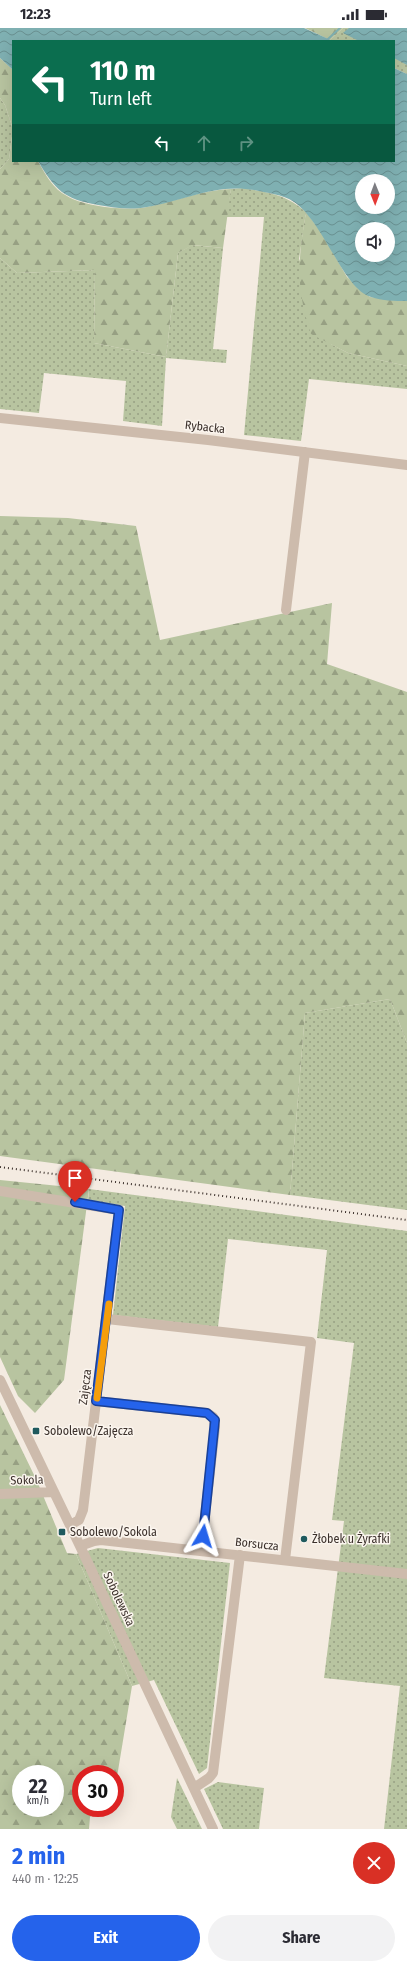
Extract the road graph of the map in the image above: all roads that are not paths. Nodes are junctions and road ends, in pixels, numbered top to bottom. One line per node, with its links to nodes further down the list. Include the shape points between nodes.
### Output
1 (0, 418): 2 (street, Rybacka)
2 (305, 452): 3 (street, Rybacka); 4 (street)
3 (407, 465)
4 (286, 610)
5 (0, 1191): 6 (street, Zajęcza, via 119,1210)
6 (107, 1319): 8 (street, Zajęcza); 15 (street, via 311,1342)
7 (0, 1380): 9 (street, Sobolewska)
8 (96, 1401): 11 (street, Zajęcza, via 83,1510 79,1520); 13 (street, via 207,1413 213,1417 216,1427)
9 (54, 1492): 10 (street, Sokola); 11 (street, Sobolewska)
10 (0, 1494)
11 (70, 1524): 12 (street, Sobolewska)
12 (80, 1546): 13 (street, Borsucza, via 101,1540); 17 (street, Sobolewska)
13 (201, 1551): 14 (street, Borsucza)
14 (240, 1555): 15 (street, Borsucza); 17 (street, via 213,1773)
15 (285, 1560): 16 (street, Borsucza)
16 (407, 1574)
17 (194, 1788): 18 (street, Sobolewska)
18 (213, 1829)

